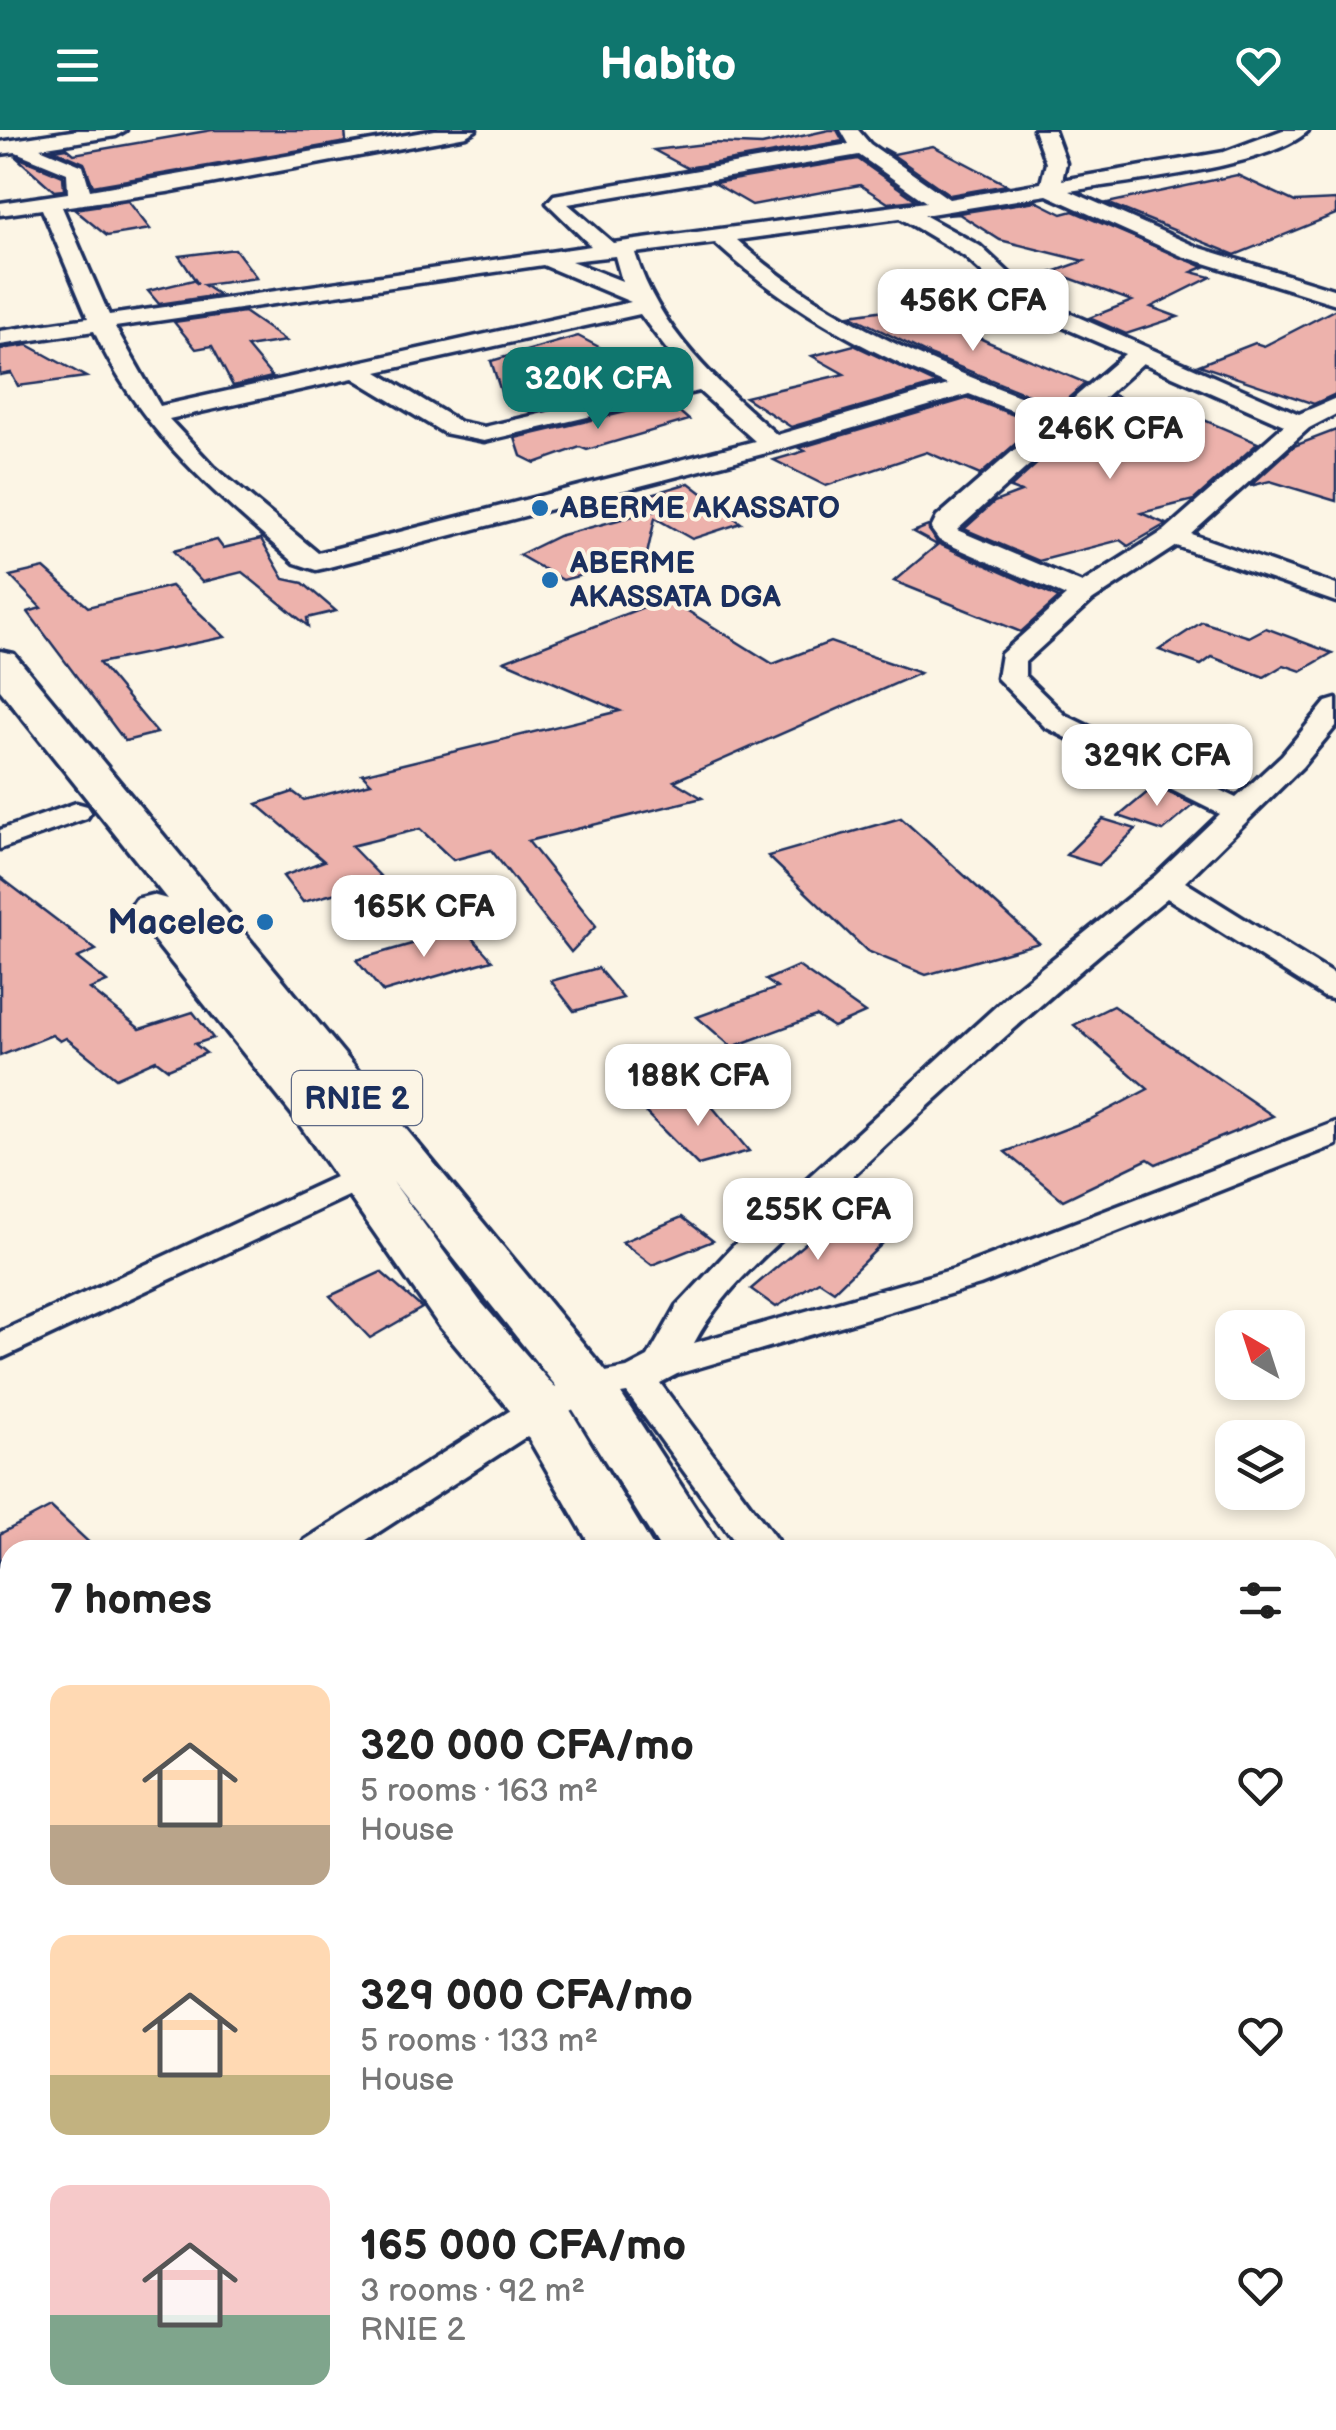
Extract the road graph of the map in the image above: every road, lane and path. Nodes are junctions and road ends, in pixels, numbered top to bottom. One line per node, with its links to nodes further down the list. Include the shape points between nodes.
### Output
1 (116, 130): 6 (street)
2 (466, 130): 9 (street)
3 (1044, 130): 8 (street, via 1056,163)
4 (1299, 130): 8 (street, via 1226,158)
5 (859, 136): 11 (street); 15 (street, via 557,203)
6 (0, 148)
7 (24, 148): 9 (street, via 76,170)
8 (1050, 188): 11 (street); 17 (street, via 1155,242)
9 (77, 199): 10 (street)
10 (50, 203): 12 (street); 19 (street)
11 (946, 206): 13 (street)
12 (0, 209)
13 (904, 212): 14 (street); 21 (street, via 972,251 1029,304)
14 (719, 236): 15 (street); 24 (street, via 781,291)
15 (615, 248): 16 (street); 18 (street)
16 (542, 258): 18 (street); 19 (street)
17 (1336, 297)
18 (641, 301): 22 (street); 23 (street)
19 (100, 323): 20 (street); 26 (street)
20 (0, 338)
21 (1138, 354): 27 (street); 28 (street)
22 (356, 370): 23 (street, via 453,428 484,434); 26 (street)
23 (704, 383): 29 (street)
24 (970, 386): 27 (street); 29 (street)
25 (1336, 405): 28 (street)
26 (154, 415): 29 (street, via 181,448 316,562)
27 (1062, 421): 31 (street, via 944,528)
28 (1300, 423): 30 (street)
29 (773, 444)
30 (1172, 536): 31 (street); 32 (street)
31 (1084, 594): 37 (street, via 1011,660 1011,678 1055,721)
32 (1336, 594)
33 (0, 662): 45 (highway, RNIE 2 / RNIE 2)
34 (0, 714): 36 (highway, RNIE 2 / RNIE 2)
35 (1333, 717): 37 (street)
36 (76, 812): 38 (street); 42 (highway, RNIE 2 / RNIE 2)
37 (1240, 812): 39 (street)
38 (0, 840)
39 (1166, 884): 40 (street); 44 (street, via 1025,998 747,1252)
40 (1336, 990)
41 (1336, 1132): 44 (street, via 967,1276)
42 (361, 1176): 43 (street); 46 (highway, RNIE 2 / RNIE 2, via 460,1314)
43 (2, 1342)
44 (650, 1372): 45 (street); 50 (street)
45 (588, 1387): 46 (street); 49 (highway, RNIE 2 / RNIE 2)
46 (541, 1409): 47 (street); 48 (highway, RNIE 2 / RNIE 2)
47 (336, 1540)
48 (618, 1540)
49 (686, 1540)
50 (757, 1540)

